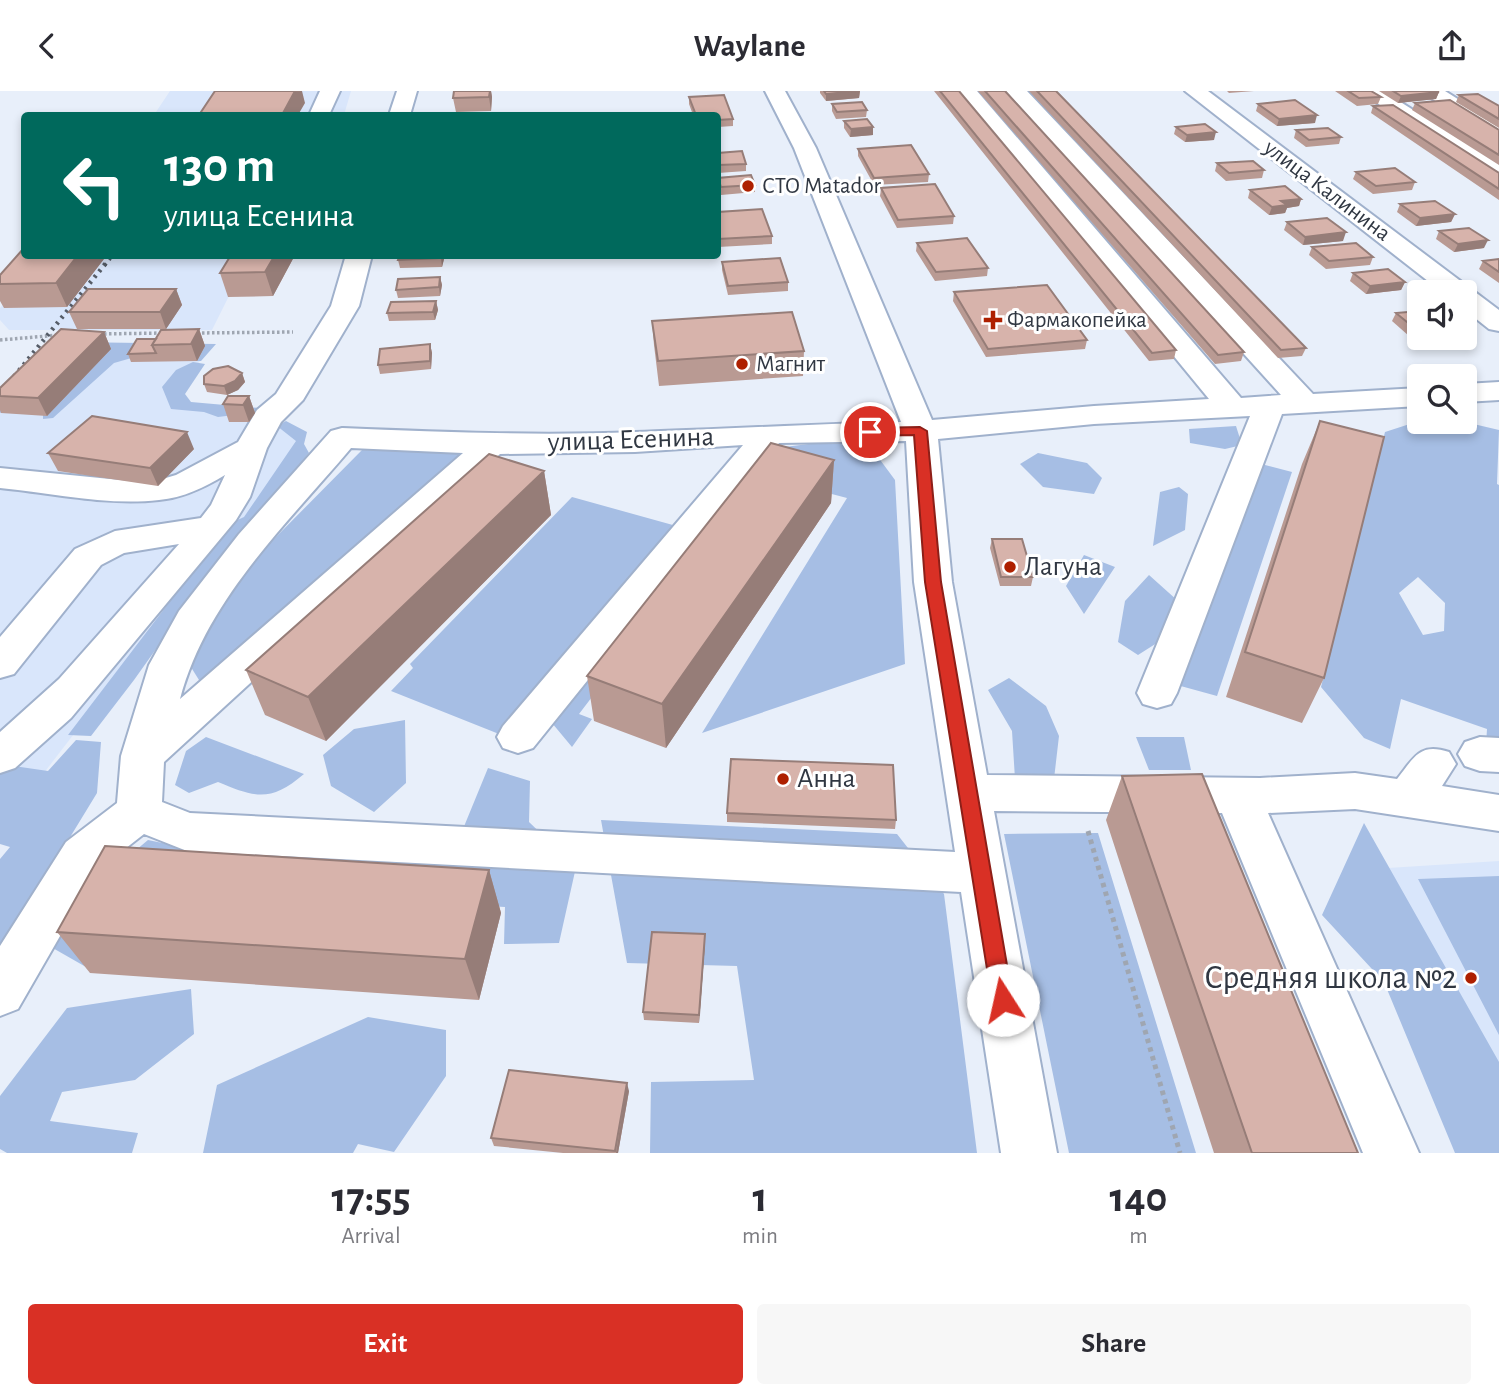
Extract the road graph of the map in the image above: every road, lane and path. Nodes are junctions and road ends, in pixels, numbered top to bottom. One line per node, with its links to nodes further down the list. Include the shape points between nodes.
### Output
1 (330, 91): 9 (street)
2 (407, 91): 10 (street)
3 (775, 91): 29 (street, via 805,148)
4 (966, 91): 28 (street)
5 (1016, 91): 26 (street)
6 (1195, 91): 14 (street, улица Калинина)
7 (1369, 91): 12 (street)
8 (1431, 91): 11 (street)
9 (320, 112)
10 (401, 112)
11 (1499, 134)
12 (1499, 174)
13 (358, 259): 17 (street, via 345,306)
14 (1443, 280)
15 (1477, 306): 16 (street)
16 (1499, 323)
17 (329, 332): 19 (path); 32 (street, via 288,400 268,417)
18 (169, 333): 20 (path)
19 (195, 333)
20 (88, 334)
21 (0, 339): 22 (path, via 61,334)
22 (52, 344)
23 (1499, 391): 24 (street)
24 (1477, 392)
25 (1407, 398): 26 (street, улица Есенина)
26 (1306, 404): 27 (street, улица Есенина)
27 (1269, 406): 28 (street, улица Есенина); 38 (street)
28 (1233, 408): 29 (street, улица Есенина)
29 (920, 431): 30 (street, улица Есенина); 43 (street, via 951,613)
30 (770, 434): 31 (street, улица Есенина, via 635,446); 39 (street)
31 (492, 445): 41 (street); 41 (street, улица Есенина, via 342,438 198,611 169,665)
32 (251, 449): 34 (street, via 188,482 161,490); 35 (street, via 225,511)
33 (0, 478): 34 (street)
34 (78, 485): 36 (street)
35 (210, 528): 36 (street); 40 (street, via 93,669 37,728)
36 (115, 543): 37 (street, via 88,557)
37 (0, 664)
38 (1157, 693)
39 (519, 737)
40 (0, 756)
41 (143, 756): 47 (street)
42 (1434, 764): 46 (street)
43 (967, 793): 44 (street); 49 (street)
44 (1078, 794): 45 (street); 52 (path)
45 (1237, 795): 46 (street, via 1355,791); 53 (street)
46 (1407, 799): 48 (street)
47 (139, 812): 49 (street, via 187,832); 50 (street, via 82,856)
48 (1499, 813)
49 (980, 873): 51 (street)
50 (0, 992)
51 (1029, 1153)
52 (1180, 1153)
53 (1391, 1153)

